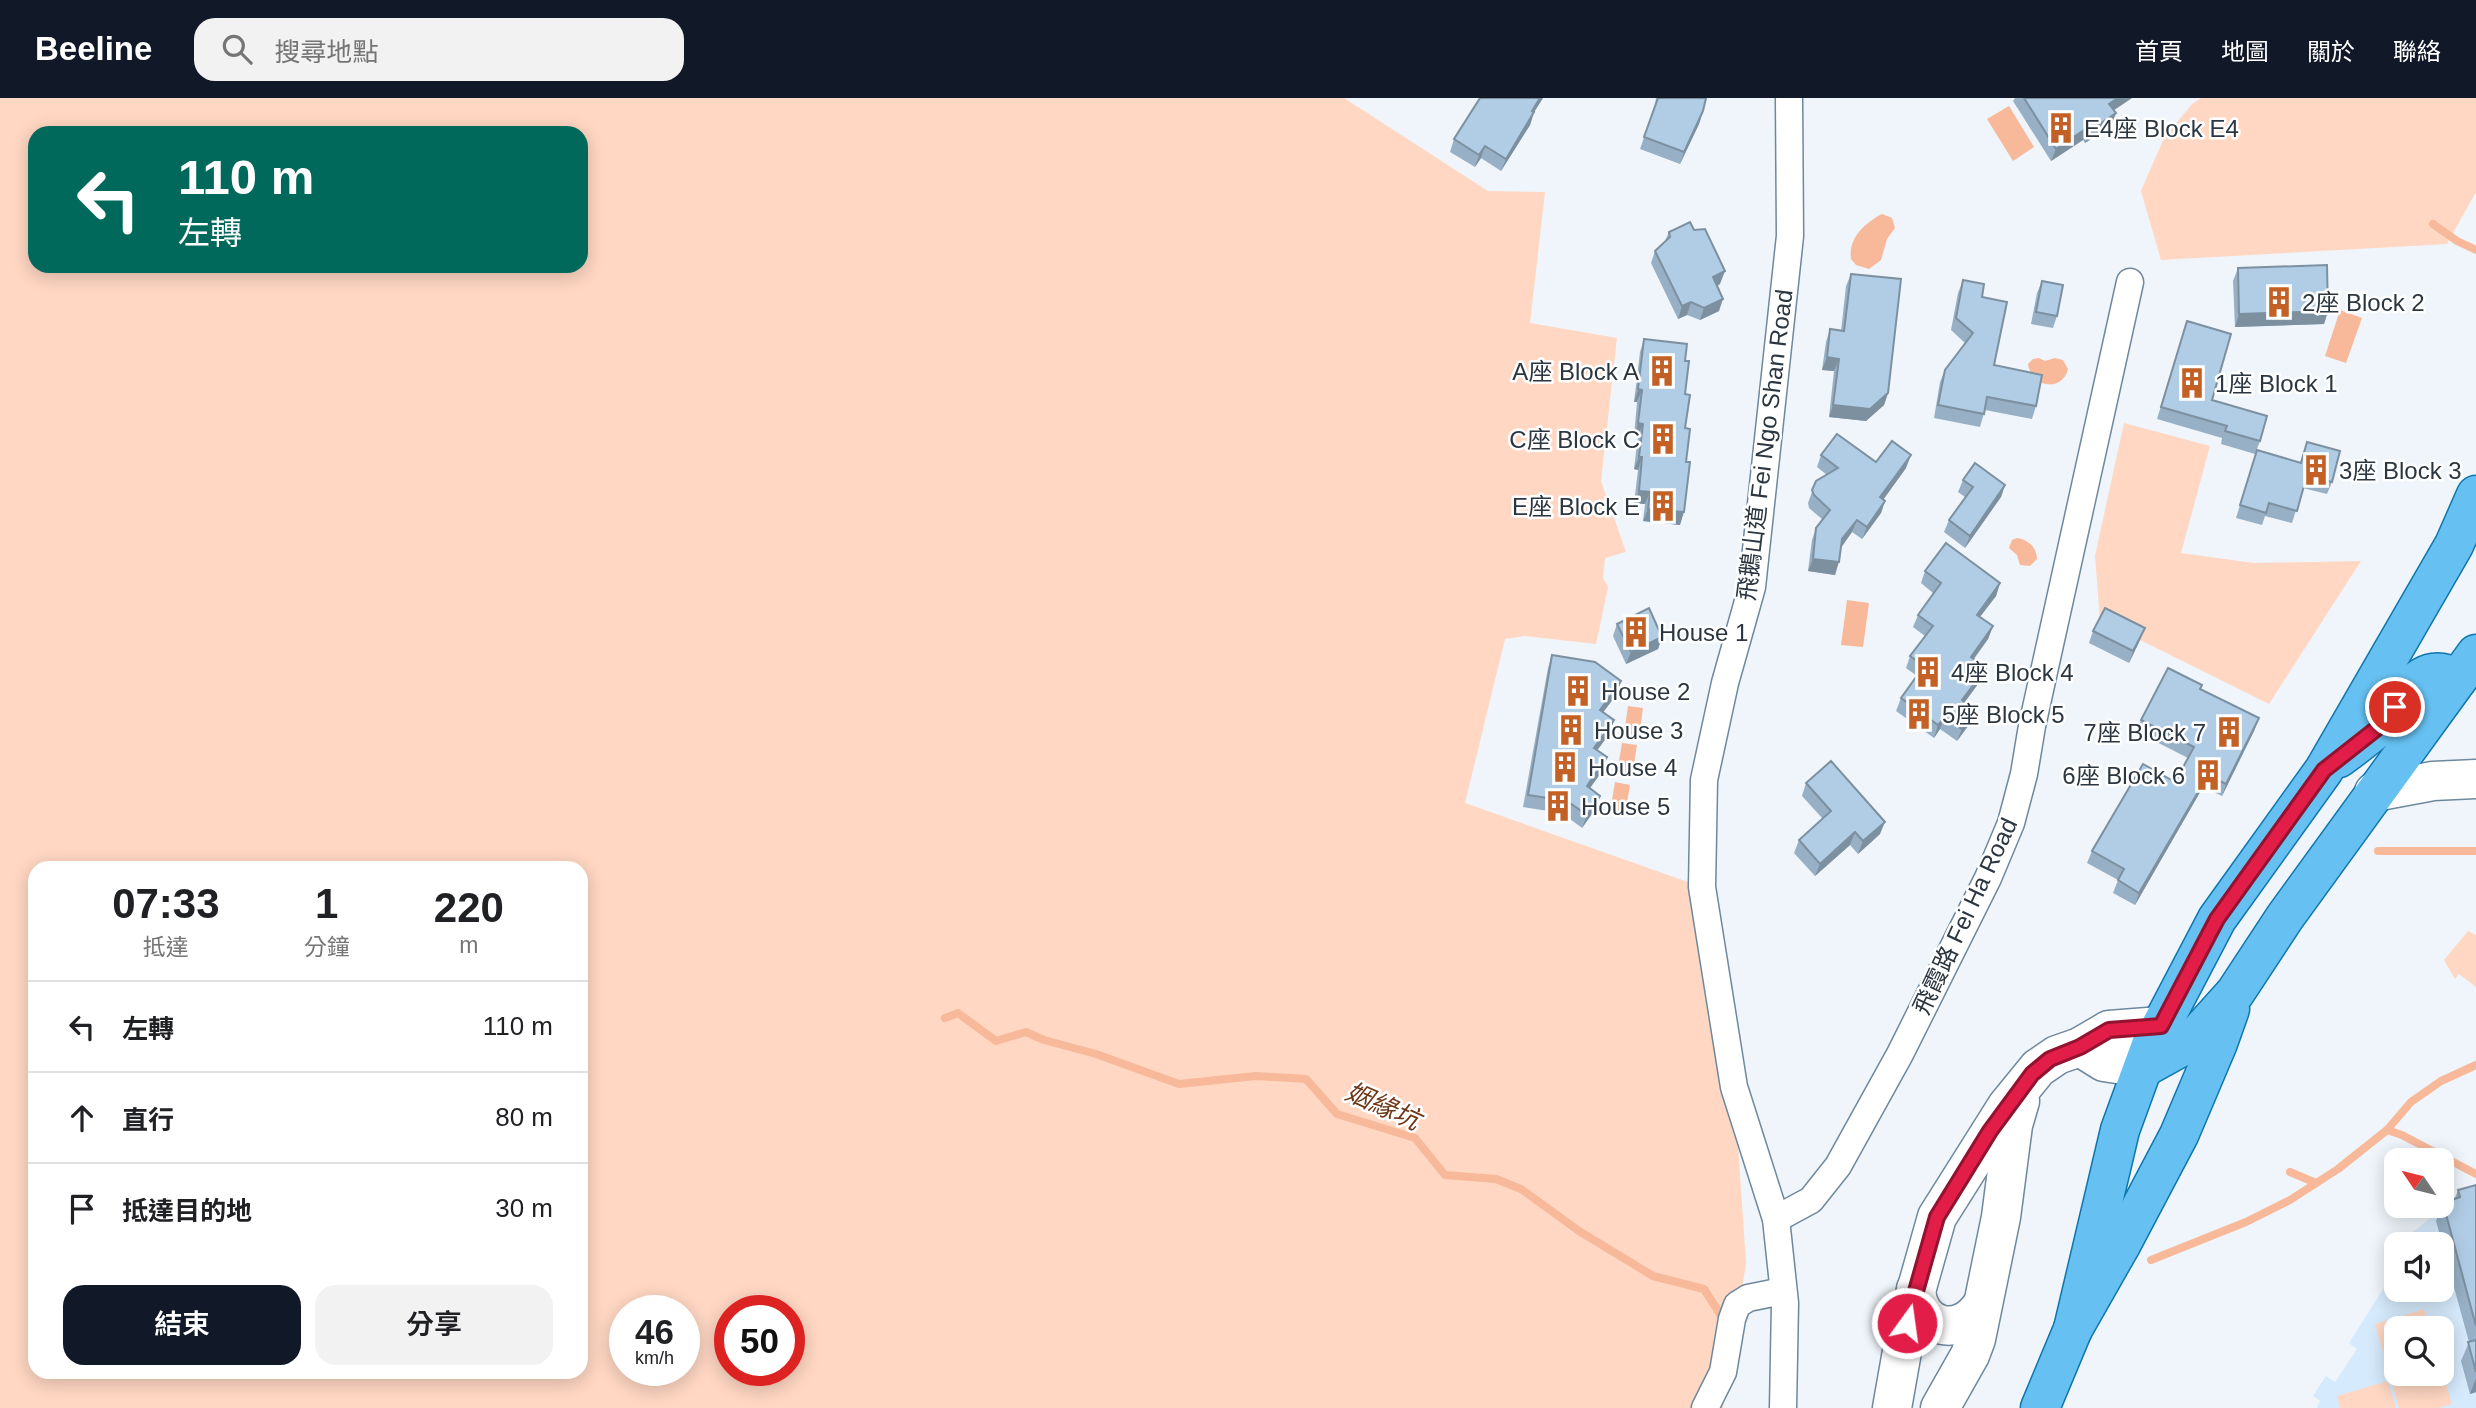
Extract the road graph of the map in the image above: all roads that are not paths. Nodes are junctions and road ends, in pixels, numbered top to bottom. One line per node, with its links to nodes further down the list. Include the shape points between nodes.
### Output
1 (1789, 98): 13 (street, 飛鵝山道 Fei Ngo Shan Road, via 1790,236 1752,586 1703,780 1702,887 1734,1087)
2 (2130, 282): 13 (street, 飛霞路 Fei Ha Road, via 2011,823 1900,1054 1838,1166 1811,1200)
3 (2476, 495): 5 (main road, via 2455,545)
4 (2470, 675): 5 (main road, via 2446,672 2417,680 2385,722); 7 (main road)
5 (2324, 770): 9 (main road, via 2217,919)
6 (2476, 779): 7 (main road)
7 (2374, 792): 8 (main road)
8 (2235, 993): 11 (main road, via 2198,1034); 17 (main road, via 2179,1135)
9 (2161, 1026): 10 (main road, via 2109,1030); 11 (main road)
10 (2080, 1047): 11 (main road, via 2104,1062); 12 (main road, via 2050,1059)
11 (2143, 1068): 17 (main road, via 2120,1130)
12 (2026, 1082): 14 (main road, via 1937,1217); 16 (main road, via 2013,1125 2001,1217)
13 (1776, 1219): 15 (street, 飛鵝山道 Fei Ngo Shan Road)
14 (1916, 1289): 16 (main road, via 1922,1312 1942,1325 1962,1324); 20 (main road)
15 (1783, 1291): 18 (street, via 1748,1298 1737,1306 1723,1372); 19 (street, 飛鵝山道 Fei Ngo Shan Road)
16 (1982, 1305): 21 (main road, via 1970,1356)
17 (2073, 1329): 22 (main road)
18 (1704, 1408)
19 (1783, 1408)
20 (1892, 1408)
21 (1940, 1408)
22 (2040, 1408)

